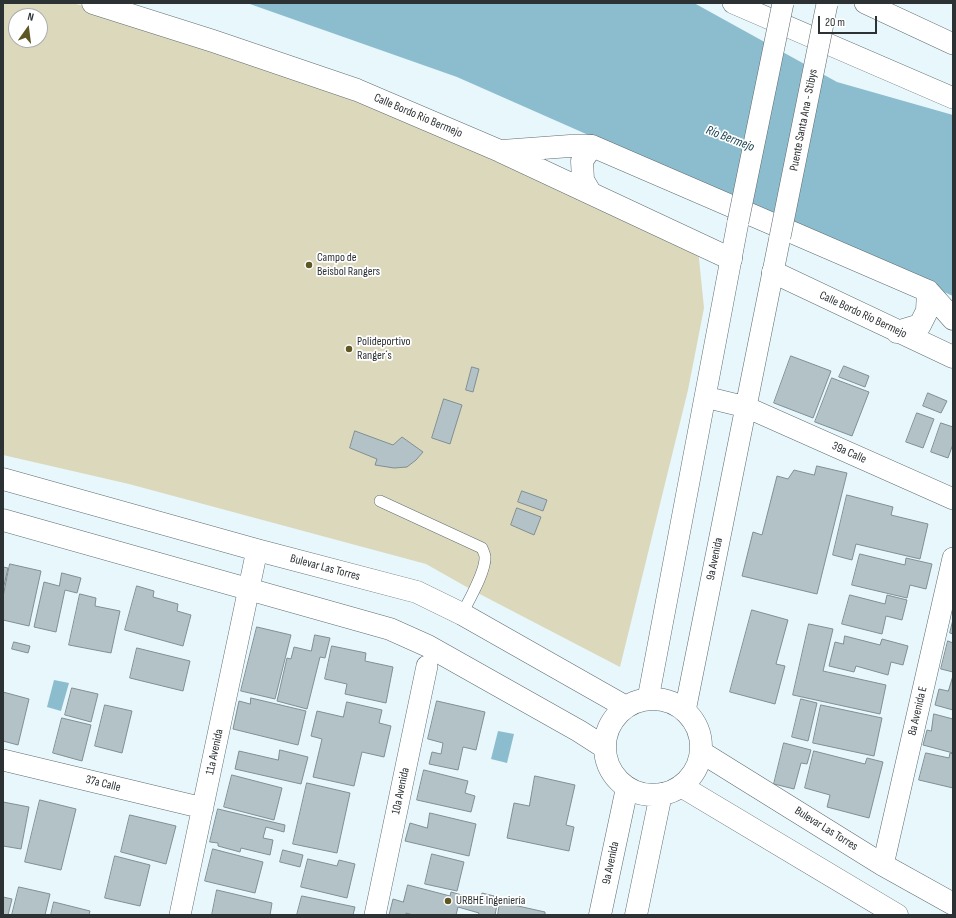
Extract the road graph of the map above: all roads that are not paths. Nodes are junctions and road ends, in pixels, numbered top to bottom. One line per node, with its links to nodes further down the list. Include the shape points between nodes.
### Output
1 (92, 3): 9 (street, Calle Bordo Río Bermejo, via 357,90)
2 (733, 3): 7 (street)
3 (783, 3): 12 (street, bridge)
4 (827, 3): 11 (street, Puente Santa Ana - Stibys, bridge)
5 (865, 3): 6 (street)
6 (953, 44)
7 (953, 98)
8 (592, 146): 9 (street); 10 (street, via 582,161 583,180); 14 (street)
9 (500, 151): 10 (street, Calle Bordo Río Bermejo)
10 (590, 192): 12 (street, Calle Bordo Río Bermejo)
11 (780, 237): 13 (street, 9a Avenida)
12 (732, 259): 18 (street)
13 (773, 272): 16 (street, Calle Bordo Río Bermejo); 19 (street, 9a Avenida)
14 (928, 291): 15 (street); 16 (street, via 927,311 920,325)
15 (953, 319)
16 (897, 332): 17 (street, Calle Bordo Río Bermejo)
17 (953, 357)
18 (705, 397): 19 (street); 29 (street)
19 (746, 407): 21 (street, 39a Calle); 31 (street, 9a Avenida)
20 (3, 479): 24 (street, Bulevar Las Torres)
21 (953, 499)
22 (380, 502): 27 (lane, via 482,548 484,565)
23 (3, 520): 26 (street)
24 (257, 550): 26 (street); 27 (street, Bulevar Las Torres, via 417,592)
25 (953, 558): 39 (street, 8a Avenida E)
26 (249, 590): 32 (street, via 390,629 428,646); 38 (street, 11a Avenida)
27 (462, 614): 30 (street, Bulevar Las Torres)
28 (427, 666): 42 (street, 10a Avenida)
29 (648, 699): 30 (street, via 636,701); 31 (street, via 661,699)
30 (626, 707): 32 (street, via 614,718 607,731)
31 (685, 711): 33 (street, via 694,722 700,736)
32 (604, 747): 36 (street, via 607,763 615,777)
33 (701, 752): 35 (street, via 698,765 691,777); 39 (street, Bulevar Las Torres)
34 (3, 760): 38 (street, 37a Calle)
35 (681, 786): 37 (street); 45 (street)
36 (627, 788): 37 (street, via 649,795); 43 (street, 9a Avenida)
37 (661, 794): 44 (street)
38 (203, 808): 41 (street, 11a Avenida)
39 (883, 865): 40 (street, Bulevar Las Torres)
40 (953, 904)
41 (180, 915)
42 (375, 915)
43 (600, 915)
44 (636, 915)
45 (897, 915)

